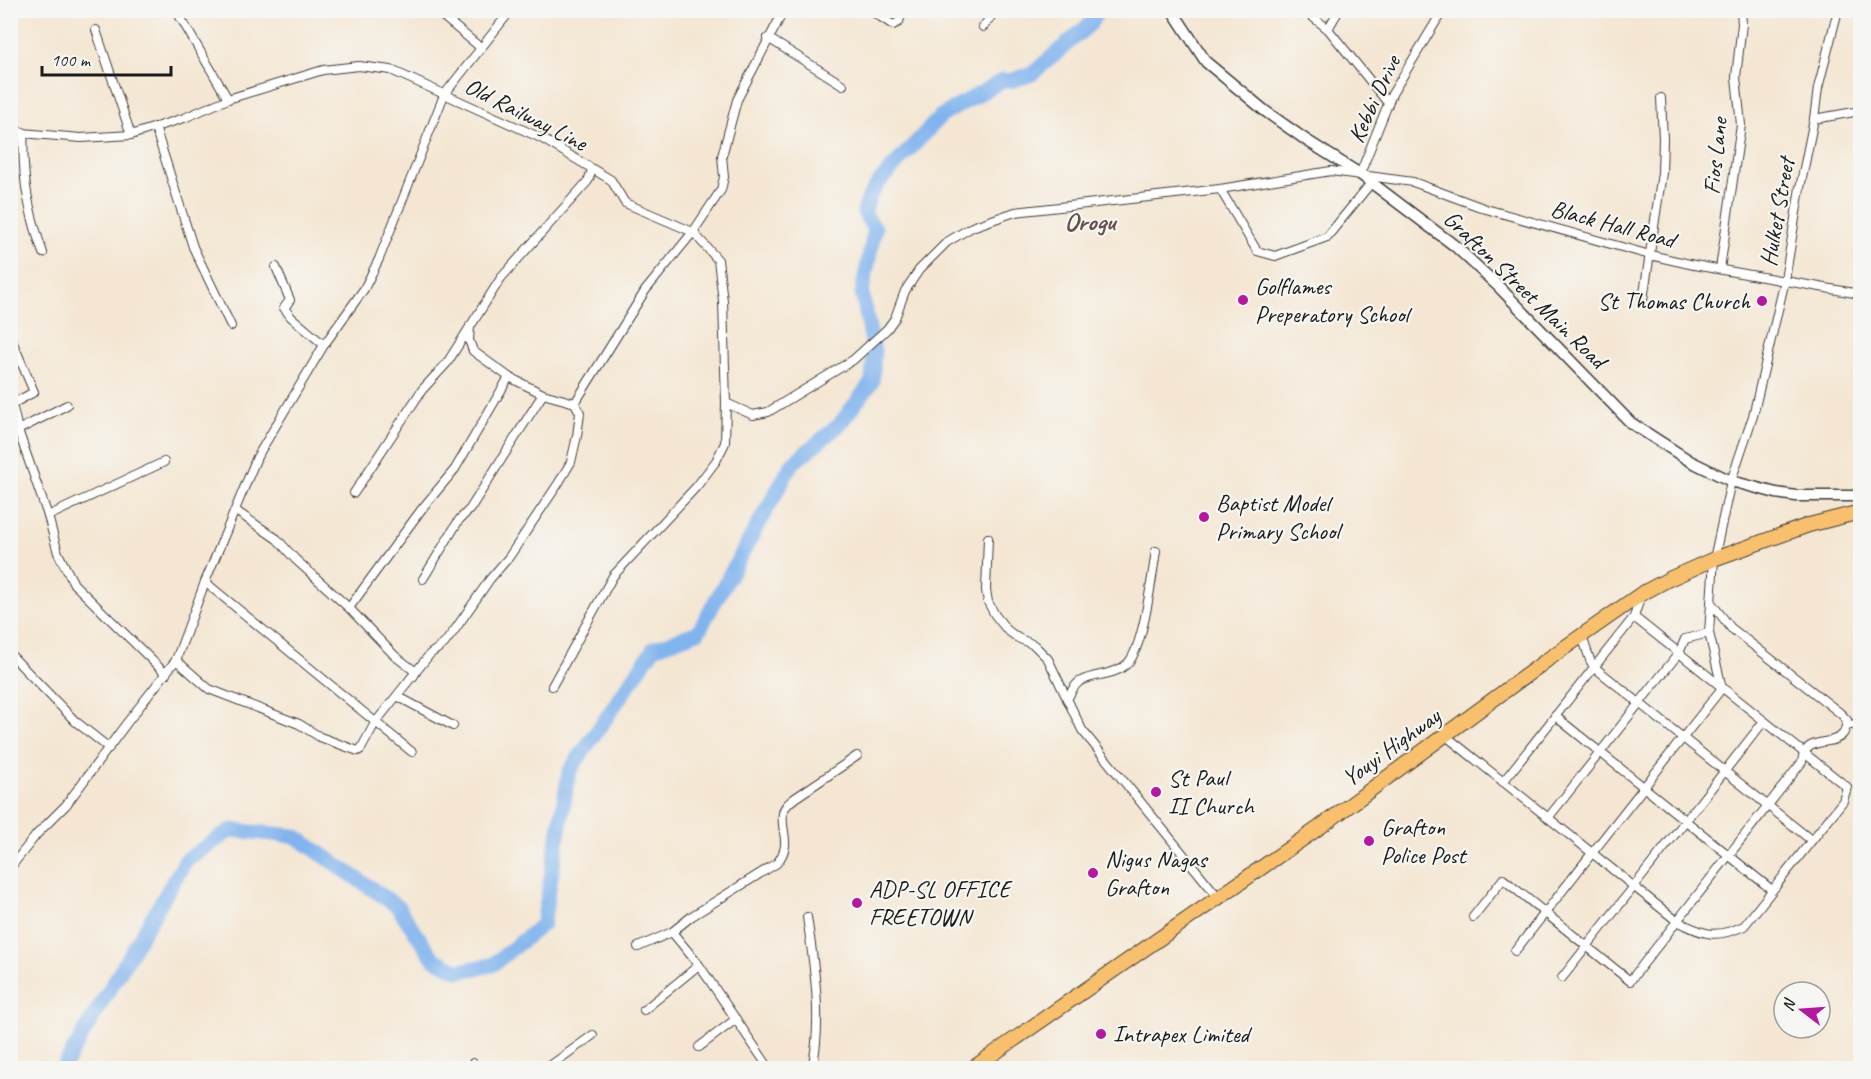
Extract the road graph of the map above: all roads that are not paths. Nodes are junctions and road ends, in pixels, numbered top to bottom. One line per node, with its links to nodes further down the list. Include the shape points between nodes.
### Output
1 (176, 10): 22 (street)
2 (435, 10): 18 (street)
3 (511, 10): 18 (street)
4 (784, 10): 17 (street)
5 (870, 10): 6 (street, via 893,25)
6 (902, 10)
7 (996, 10): 14 (street)
8 (1172, 10): 31 (street, Grafton Street Main Road, via 1214,70 1306,140)
9 (1304, 10): 16 (street)
10 (1339, 10): 16 (street)
11 (1443, 10): 23 (street, Kebbi Drive)
12 (1741, 10): 38 (street, Fios Lane, via 1737,77 1742,125)
13 (1838, 10): 25 (street, Hulket Street)
14 (983, 27)
15 (96, 30): 29 (street)
16 (1328, 30): 23 (street)
17 (768, 38): 19 (street); 34 (street, via 737,100 722,156 721,190)
18 (482, 48): 20 (street)
19 (843, 85)
20 (444, 95): 22 (street, Old Railway Line, via 390,70 359,66 323,70); 30 (street, Old Railway Line, via 541,138); 45 (street, via 379,259 364,290)
21 (1661, 98): 36 (street, via 1662,173)
22 (228, 99): 26 (street, Old Railway Line)
23 (1388, 103): 31 (street, Kebbi Drive)
24 (1860, 111): 25 (street)
25 (1814, 119): 39 (street, Hulket Street)
26 (155, 127): 29 (street, Old Railway Line); 42 (street, via 193,247)
27 (10, 132): 28 (street, Old Railway Line)
28 (24, 132): 29 (street, Old Railway Line, via 81,138); 35 (street, via 27,195)
29 (131, 135)
30 (592, 170): 34 (street, Old Railway Line, via 611,180 625,203); 43 (street, via 588,181 501,279)
31 (1360, 174): 32 (street, Grafton Street Main Road); 33 (street, Black Hall Road, via 1331,171); 36 (street, Black Hall Road, via 1413,182 1486,209)
32 (1371, 183): 33 (street, via 1327,237 1275,256 1257,251); 53 (street, Grafton Street Main Road, via 1455,246 1631,423 1690,461)
33 (1220, 189): 49 (street, Black Hall Road, via 1015,212 972,227 947,242 919,270 887,329 853,360 768,412 753,415)
34 (693, 232): 48 (street, via 645,291); 49 (street, Old Railway Line, via 718,260)
35 (43, 253)
36 (1650, 255): 38 (street, Black Hall Road); 41 (street)
37 (276, 267): 45 (street, via 290,300 284,308)
38 (1720, 269): 39 (street, Black Hall Road)
39 (1785, 280): 40 (street, Black Hall Road); 53 (street, Hulket Street, via 1753,416)
40 (1860, 294)
41 (1643, 300)
42 (231, 326)
43 (470, 326): 46 (street, via 473,351); 54 (street)
44 (10, 336): 51 (street, via 34,392 12,404)
45 (324, 345): 56 (street, via 257,458)
46 (509, 377): 47 (street); 66 (street, via 455,469)
47 (543, 394): 48 (street); 62 (street)
48 (575, 403): 74 (street, via 580,414 571,462 509,557 444,644)
49 (726, 403): 76 (street, Old Railway Line, via 725,443 716,461 613,576)
50 (67, 405): 51 (street)
51 (18, 430): 58 (street)
52 (164, 462): 58 (street)
53 (1731, 481): 55 (street, Grafton Street Main Road, via 1796,496); 61 (street, Hulket Street)
54 (354, 493)
55 (1860, 496)
56 (236, 511): 63 (street); 66 (street, via 277,539)
57 (1860, 512): 61 (main road, Youyi Highway, via 1809,525)
58 (48, 516): 75 (street, via 58,553 74,584)
59 (988, 538): 79 (street, via 988,602 1008,630 1034,645 1048,659)
60 (1156, 551): 79 (street, via 1147,608 1129,662 1080,681)
61 (1714, 559): 64 (main road, Youyi Highway); 65 (street, Hulket Street)
62 (423, 579)
63 (205, 582): 72 (street); 83 (street)
64 (1641, 594): 67 (street); 69 (main road, Youyi Highway)
65 (1712, 604): 68 (street, Hulket Street); 86 (street, via 1731,628 1840,713 1847,720)
66 (349, 608): 74 (street)
67 (1634, 617): 70 (street); 73 (street)
68 (1709, 633): 70 (street, via 1685,639); 77 (street, Hulket Street)
69 (1582, 636): 73 (street); 87 (main road, Youyi Highway)
70 (1679, 653): 77 (street); 80 (street)
71 (10, 654): 89 (street, via 75,721)
72 (176, 660): 75 (street); 83 (street, via 209,689 358,751)
73 (1594, 667): 80 (street); 81 (street)
74 (416, 672): 78 (street)
75 (166, 674): 89 (street)
76 (552, 686)
77 (1722, 688): 82 (street); 88 (street)
78 (397, 696): 83 (street); 85 (street)
79 (1067, 699): 106 (street, via 1082,730)
80 (1639, 703): 88 (street); 91 (street)
81 (1555, 717): 91 (street); 95 (street)
82 (1764, 721): 92 (street); 94 (street)
83 (375, 723): 90 (street)
84 (1860, 723): 86 (street)
85 (453, 726)
86 (1846, 726): 92 (street, via 1841,736 1819,742)
87 (1446, 736): 95 (street); 106 (main road, Youyi Highway)
88 (1683, 737): 94 (street); 96 (street)
89 (110, 748): 103 (street, via 66,805)
90 (412, 752)
91 (1600, 752): 96 (street); 98 (street)
92 (1803, 752): 97 (street, via 1802,762); 100 (street, via 1847,787 1843,801)
93 (857, 756): 111 (street, via 786,806 786,839 777,863)
94 (1725, 771): 97 (street); 99 (street)
95 (1503, 782): 98 (street)
96 (1644, 787): 99 (street); 101 (street)
97 (1768, 806): 100 (street); 102 (street)
98 (1548, 818): 101 (street)
99 (1686, 820): 102 (street); 104 (street)
100 (1811, 840): 105 (street)
101 (1592, 853): 104 (street); 107 (street)
102 (1729, 855): 105 (street); 110 (street)
103 (12, 864)
104 (1634, 886): 110 (street); 112 (street)
105 (1772, 890): 110 (street, via 1744,926 1726,934 1702,933)
106 (1218, 897): 124 (main road, Youyi Highway)
107 (1545, 912): 109 (street, via 1503,879); 112 (street); 114 (street)
108 (807, 916): 123 (street, via 815,982)
109 (1473, 917)
110 (1677, 921): 112 (street, via 1630,981)
111 (672, 932): 113 (street); 115 (street)
112 (1587, 946): 116 (street)
113 (638, 947)
114 (1515, 951)
115 (699, 965): 117 (street); 118 (street)
116 (1562, 978)
117 (644, 1010)
118 (736, 1020): 120 (street); 122 (street)
119 (593, 1035): 121 (street)
120 (699, 1047)
121 (547, 1068)
122 (769, 1068)
123 (812, 1068)
124 (973, 1068)

